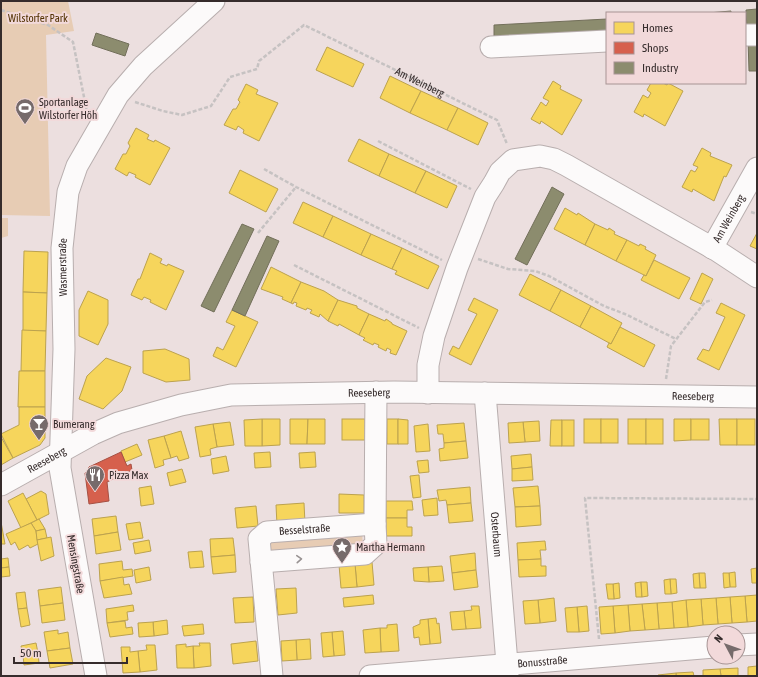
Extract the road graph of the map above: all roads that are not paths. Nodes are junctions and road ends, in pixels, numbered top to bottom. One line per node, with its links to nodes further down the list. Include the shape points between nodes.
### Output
1 (214, 1): 13 (street, Wasmerstraße, via 143,66 118,96 77,166 68,192 62,248 64,349)
2 (746, 35): 3 (street)
3 (757, 35)
4 (606, 42): 5 (street)
5 (491, 47)
6 (757, 168): 7 (street, Am Weinberg)
7 (712, 248): 8 (street, Am Weinberg); 10 (street, Am Weinberg, via 554,159 540,156 513,160 500,172 485,197 460,261 434,336 428,365)
8 (757, 277)
9 (376, 392): 10 (street, Reeseberg); 13 (street, Reeseberg, via 280,393 210,398 134,417 92,434); 15 (street)
10 (428, 392): 11 (street, Reeseberg)
11 (485, 393): 12 (street, Reeseberg); 20 (street, Osterbaum)
12 (757, 397)
13 (61, 452): 14 (street, Reeseberg); 21 (street, Mensingstraße, via 61,478)
14 (1, 485)
15 (374, 524): 16 (street, one-way to 15, via 365,554 376,544); 16 (street, Besselstraße, via 267,532 259,539)
16 (260, 562): 22 (street, Besselstraße)
17 (757, 644): 18 (street)
18 (746, 645)
19 (706, 648): 20 (street, Bonusstraße, via 601,656)
20 (507, 670): 23 (street, Bonusstraße)
21 (96, 676)
22 (272, 676)
23 (370, 676)

